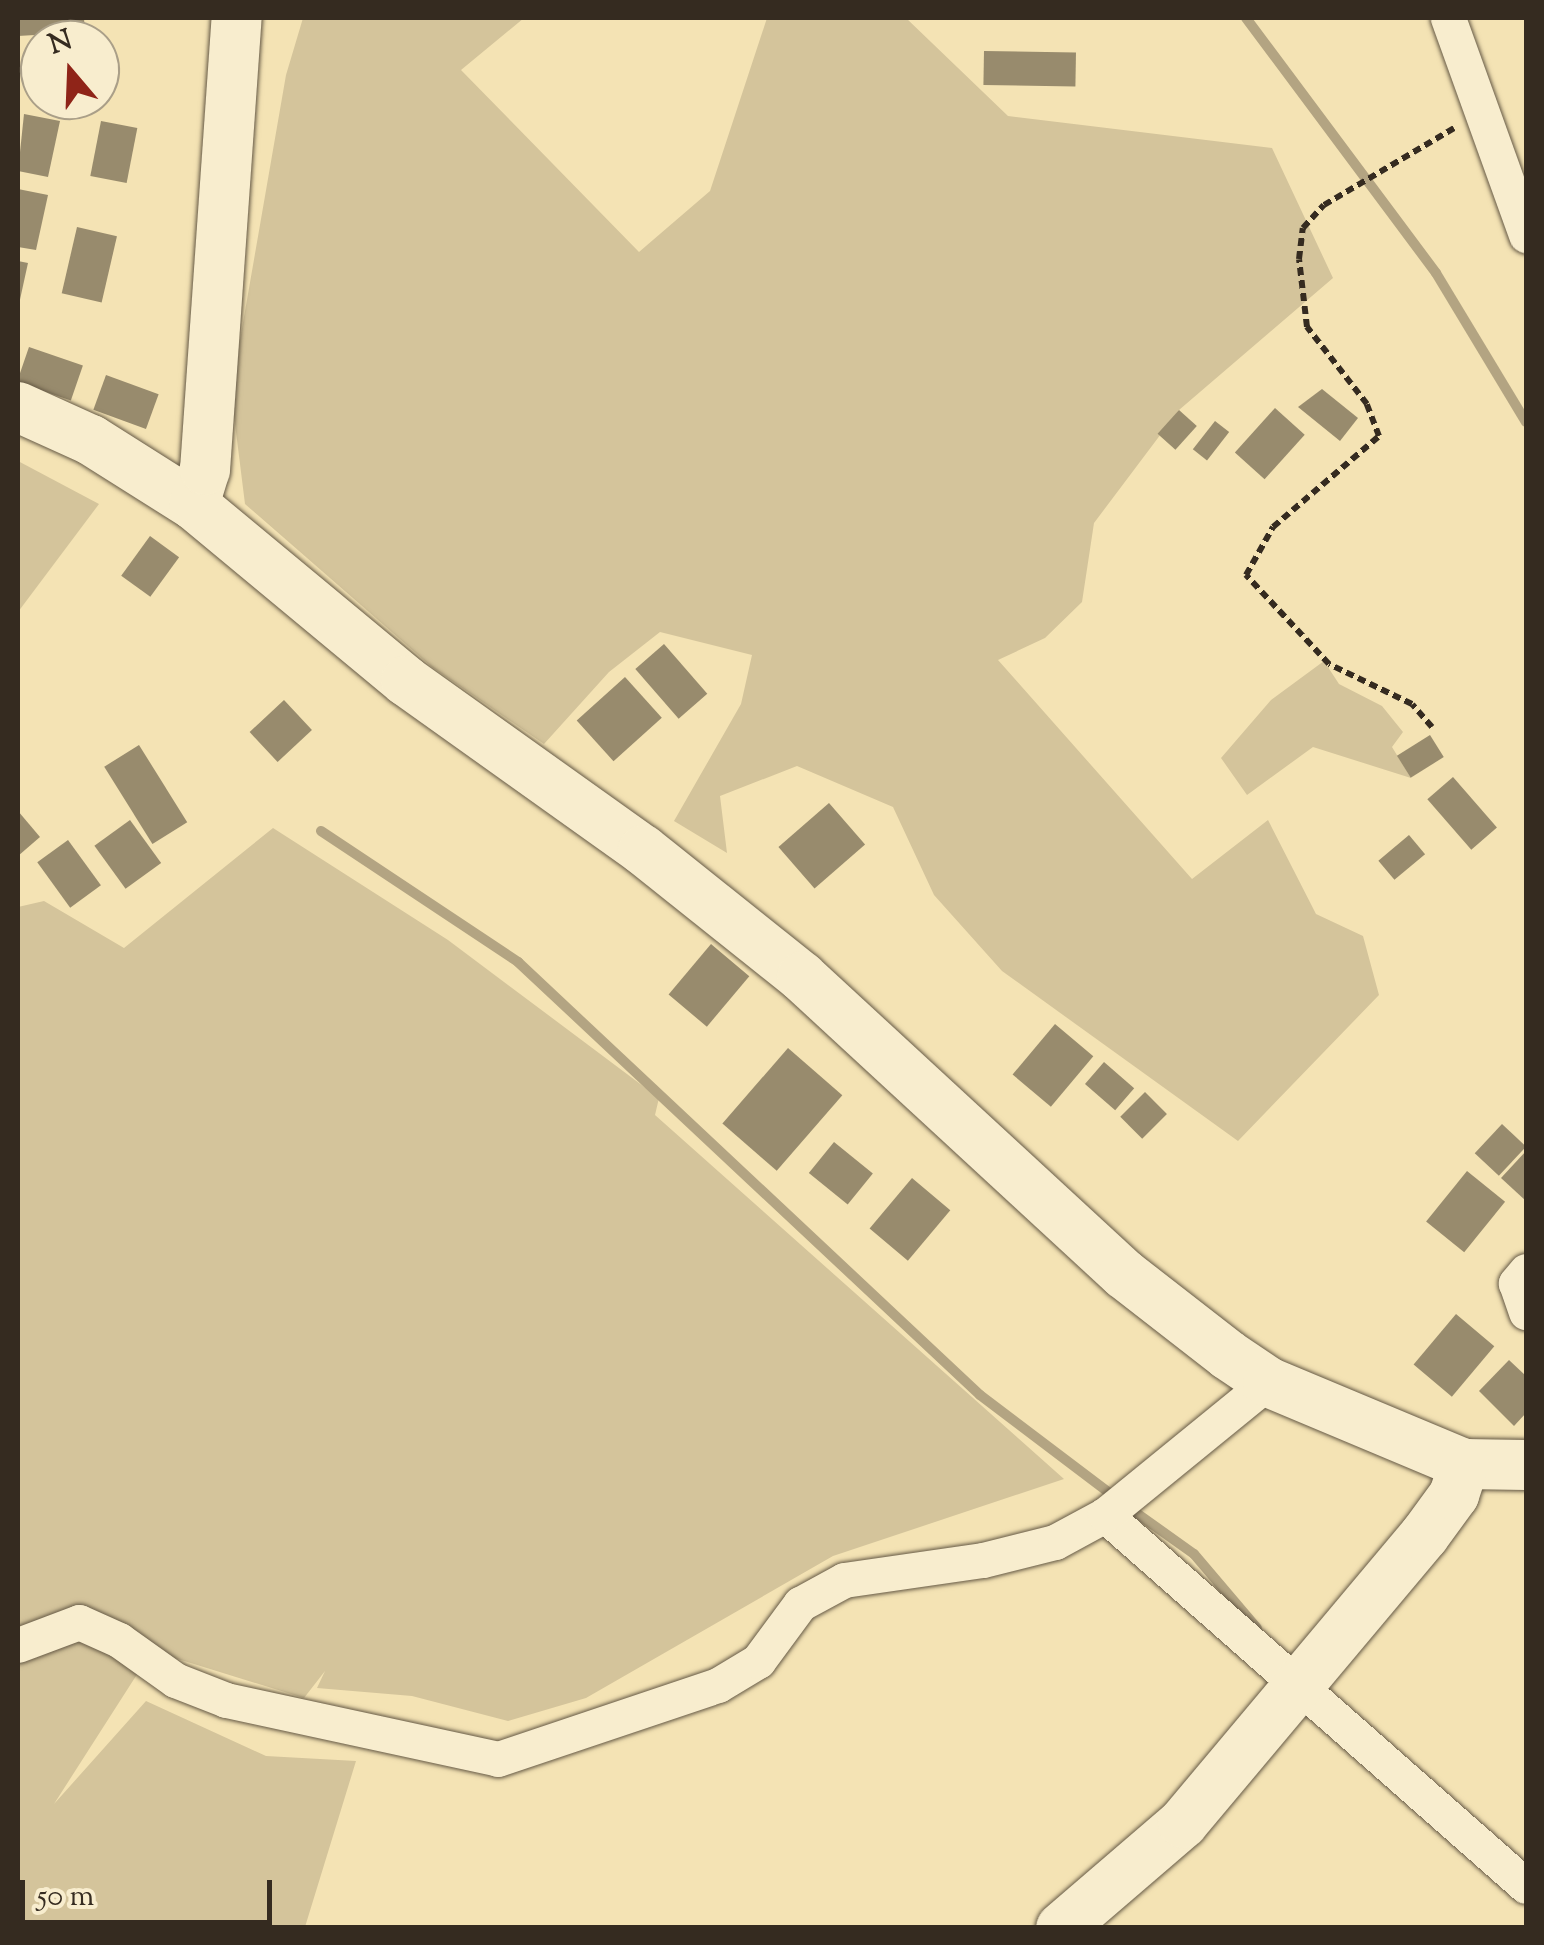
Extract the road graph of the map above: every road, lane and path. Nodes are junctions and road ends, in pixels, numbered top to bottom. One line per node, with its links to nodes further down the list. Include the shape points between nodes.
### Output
1 (238, 18): 6 (street, via 205,470)
2 (1448, 18): 3 (street)
3 (1478, 113): 4 (street); 7 (path, via 1324,205 1303,228 1298,258 1306,327 1367,404 1379,436 1273,527 1246,575 1329,664 1412,704)
4 (1526, 235)
5 (18, 408): 6 (street, via 91,440)
6 (194, 505): 10 (street, via 406,681 643,850 802,977 1124,1274)
7 (1432, 727)
8 (1526, 1271): 9 (street, via 1516,1283)
9 (1526, 1312)
10 (1268, 1382): 11 (street); 13 (street)
11 (1464, 1464): 12 (street); 15 (street, via 1454,1495)
12 (1526, 1465)
13 (1105, 1514): 14 (street, via 1054,1542 983,1560 844,1580 800,1604 758,1661 718,1684 498,1759 226,1700 175,1680 119,1640 79,1622); 15 (street)
14 (18, 1645)
15 (1298, 1689): 16 (street); 17 (street, via 1184,1824)
16 (1526, 1886)
17 (1062, 1928)

